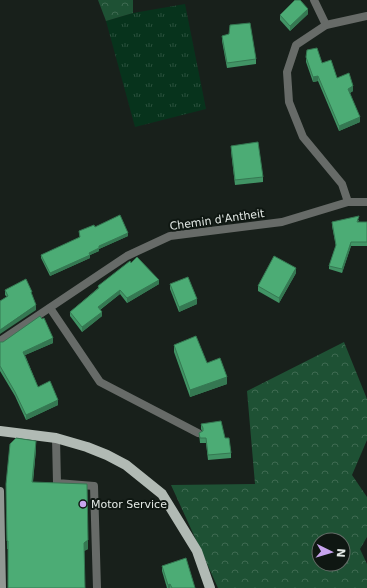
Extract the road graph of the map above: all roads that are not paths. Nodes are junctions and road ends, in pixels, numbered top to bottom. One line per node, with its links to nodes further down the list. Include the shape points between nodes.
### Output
1 (314, 0): 3 (street)
2 (367, 16): 3 (street)
3 (326, 25): 4 (street, via 296,45 287,72 289,102 303,138 342,184)
4 (348, 202): 5 (street, Chemin d'Antheit); 6 (street, Chemin d'Antheit, via 282,222 170,236 126,256)
5 (367, 202)
6 (50, 308): 7 (street, Chemin d'Antheit); 9 (street, via 100,382)
7 (0, 341)
8 (0, 431): 10 (main road)
9 (198, 433)
10 (56, 438): 13 (street, via 58,483 94,486); 14 (main road, via 87,447 126,465 162,494 197,551)
11 (0, 491): 12 (street)
12 (2, 588)
13 (97, 588)
14 (210, 588)

